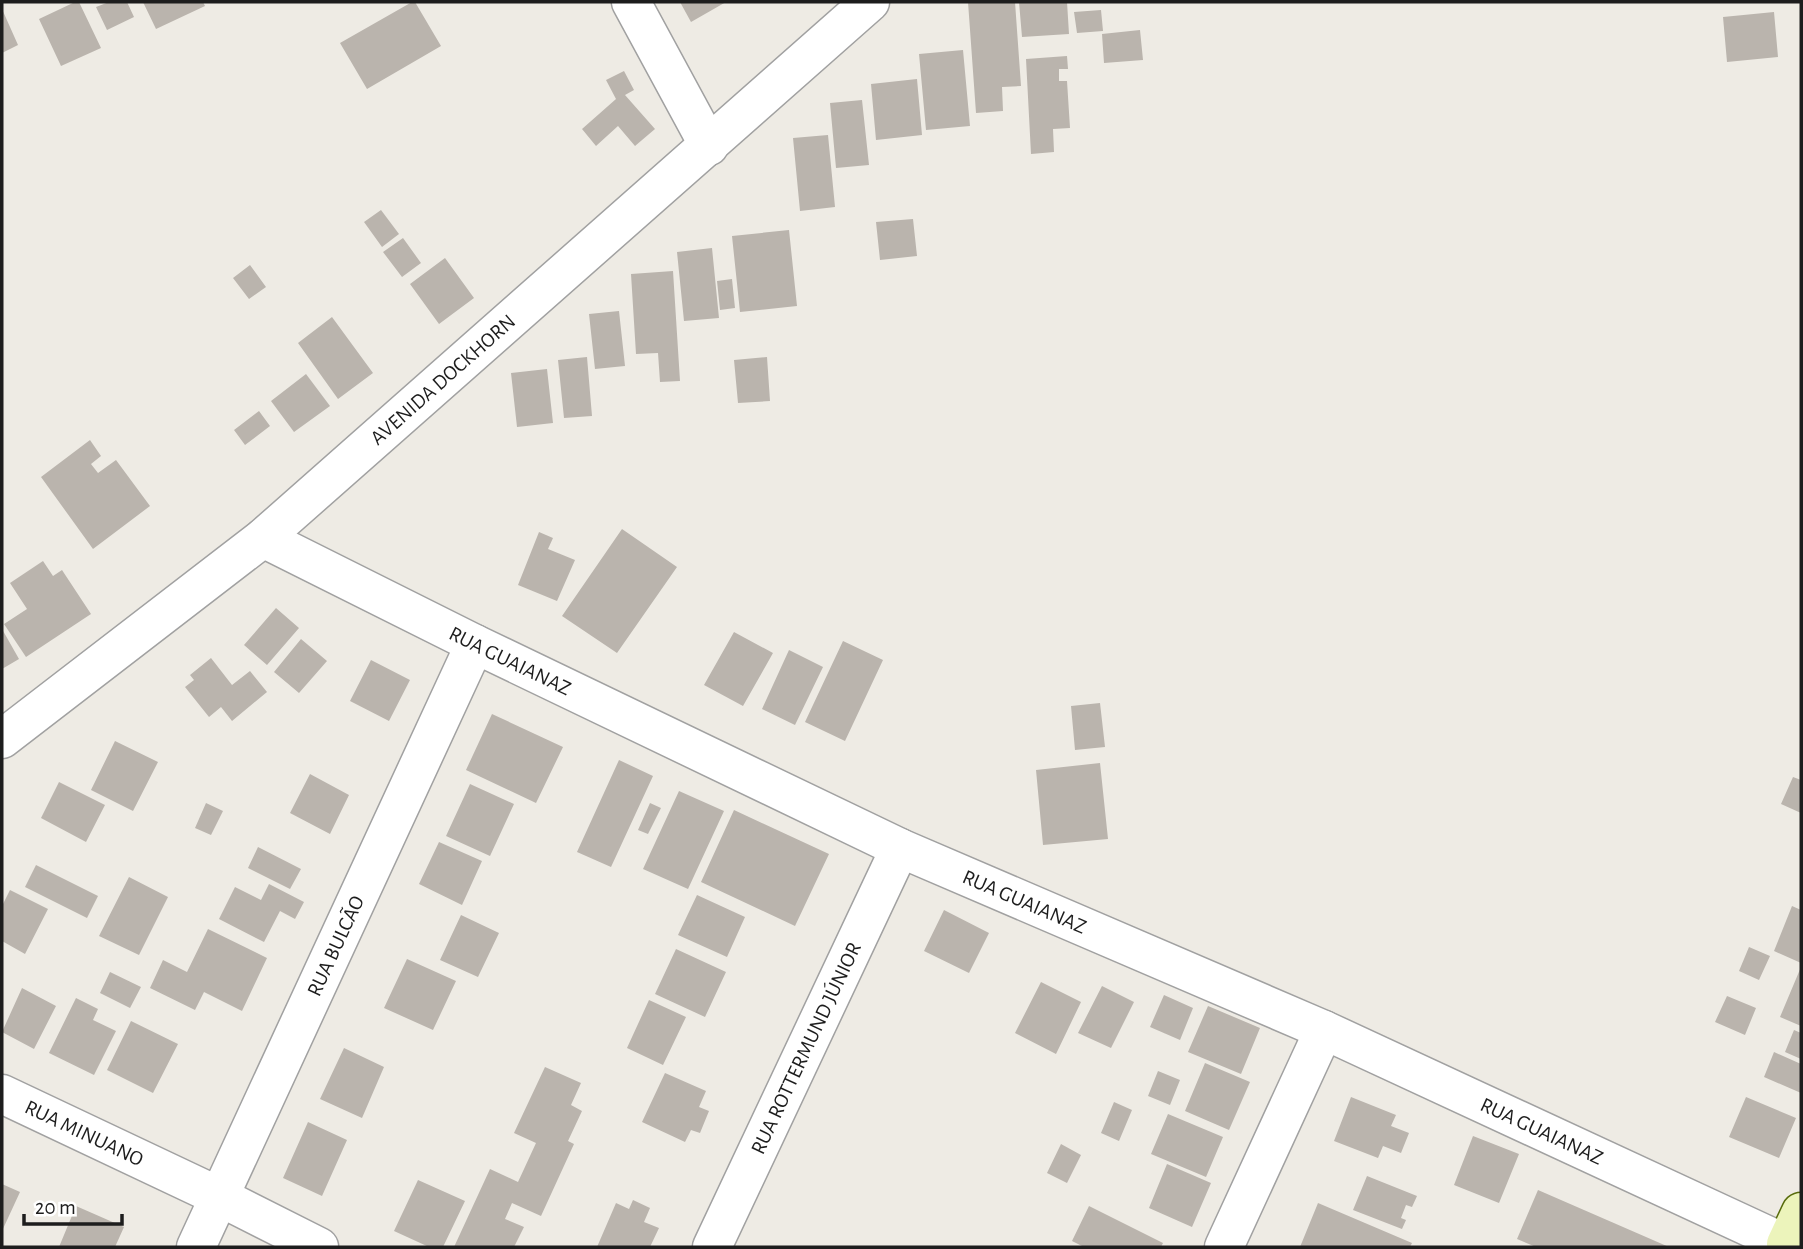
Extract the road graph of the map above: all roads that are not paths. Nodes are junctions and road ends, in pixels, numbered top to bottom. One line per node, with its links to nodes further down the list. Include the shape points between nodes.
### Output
1 (631, 2): 3 (street)
2 (870, 2): 3 (street, AVENIDA DOCKHORN)
3 (709, 146): 4 (street, AVENIDA DOCKHORN)
4 (262, 538): 5 (street, RUA GUAIANAZ); 6 (street, AVENIDA DOCKHORN)
5 (475, 644): 7 (street, RUA GUAIANAZ); 10 (street, RUA BULCÃO)
6 (2, 739)
7 (900, 848): 8 (street, RUA GUAIANAZ); 14 (street, RUA ROTTERMUND JÚNIOR)
8 (1324, 1030): 11 (street, RUA GUAIANAZ); 15 (street)
9 (2, 1094): 10 (street, RUA MINUANO)
10 (219, 1197): 12 (street, RUA BULCÃO); 13 (street, RUA MINUANO)
11 (1791, 1238)
12 (196, 1247)
13 (319, 1247)
14 (712, 1247)
15 (1224, 1247)

